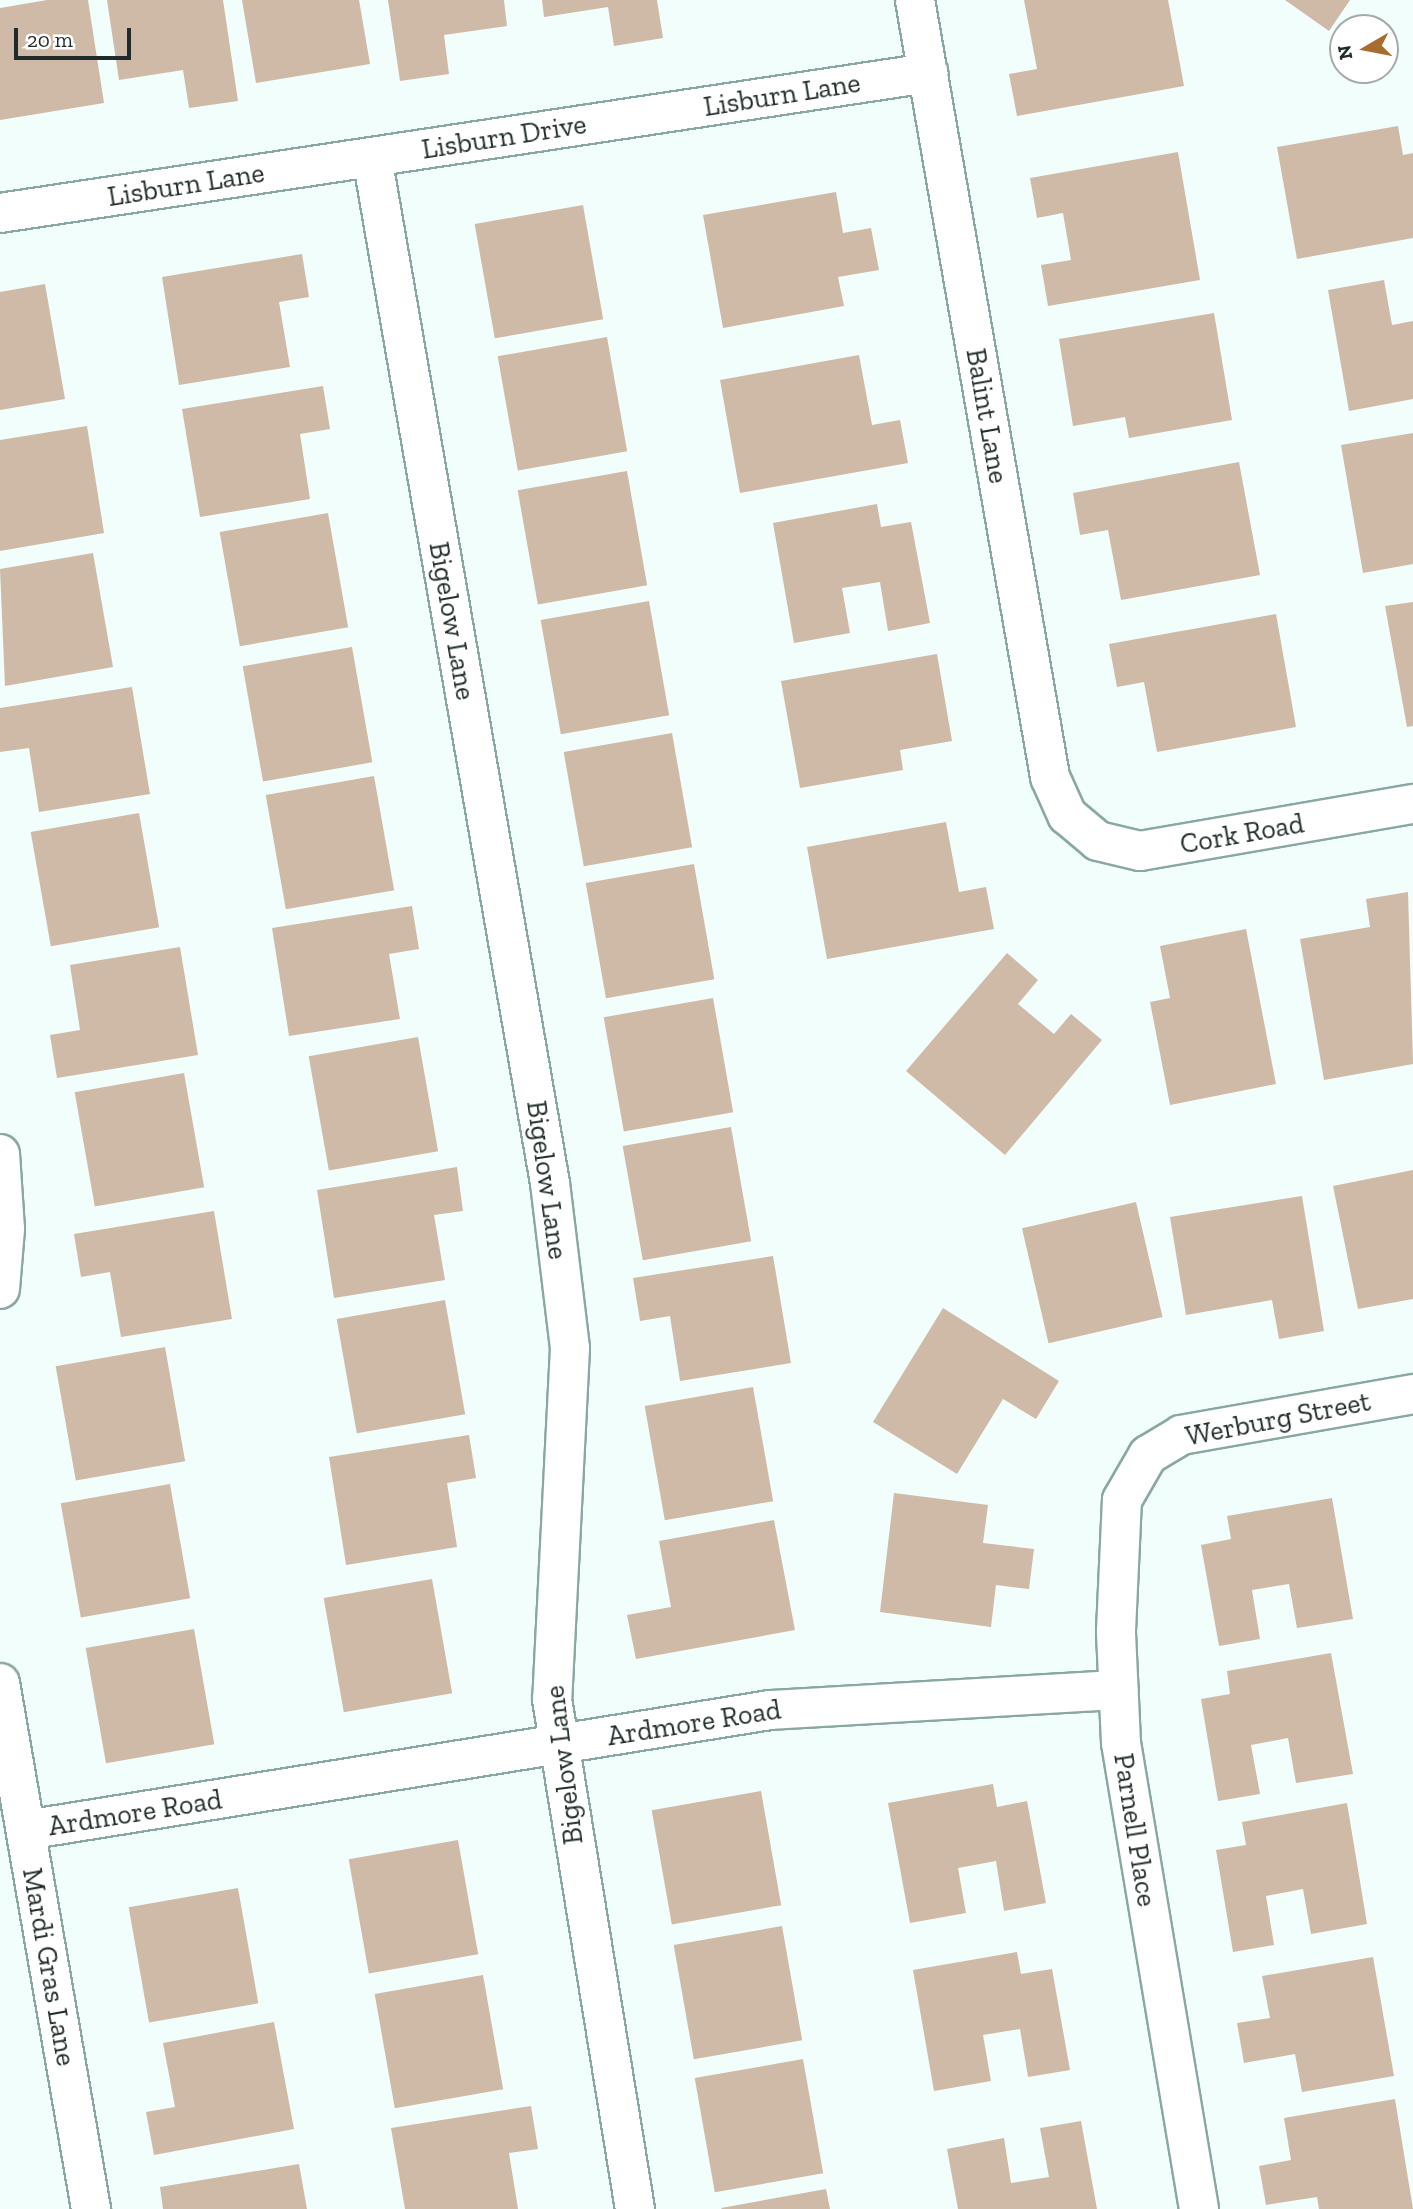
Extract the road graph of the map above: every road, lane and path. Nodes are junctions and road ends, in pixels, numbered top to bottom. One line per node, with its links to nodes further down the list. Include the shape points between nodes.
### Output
1 (915, 0): 2 (street, Balint Lane)
2 (928, 73): 3 (street, Lisburn Lane); 7 (street, Balint Lane, via 1050,777)
3 (636, 117): 4 (street, Lisburn Drive)
4 (372, 157): 5 (street, Lisburn Lane); 14 (street, Bigelow Lane, via 550,1183 568,1334 551,1699)
5 (0, 213)
6 (1413, 804): 7 (street, Cork Road, via 1140,851 1105,844)
7 (1076, 825)
8 (0, 1154): 9 (street)
9 (1, 1272)
10 (1413, 1394): 11 (street, Werburg Street, via 1181,1435)
11 (1148, 1455): 13 (street, Parnell Place, via 1132,1476 1120,1513)
12 (0, 1683): 15 (street, Mardi Gras Lane)
13 (1118, 1690): 14 (street, Ardmore Road, via 770,1710); 18 (street, Parnell Place, via 1128,1797)
14 (556, 1745): 15 (street, Ardmore Road); 17 (street, Bigelow Lane)
15 (26, 1830): 16 (street, Mardi Gras Lane)
16 (90, 2209)
17 (635, 2209)
18 (1199, 2209)

